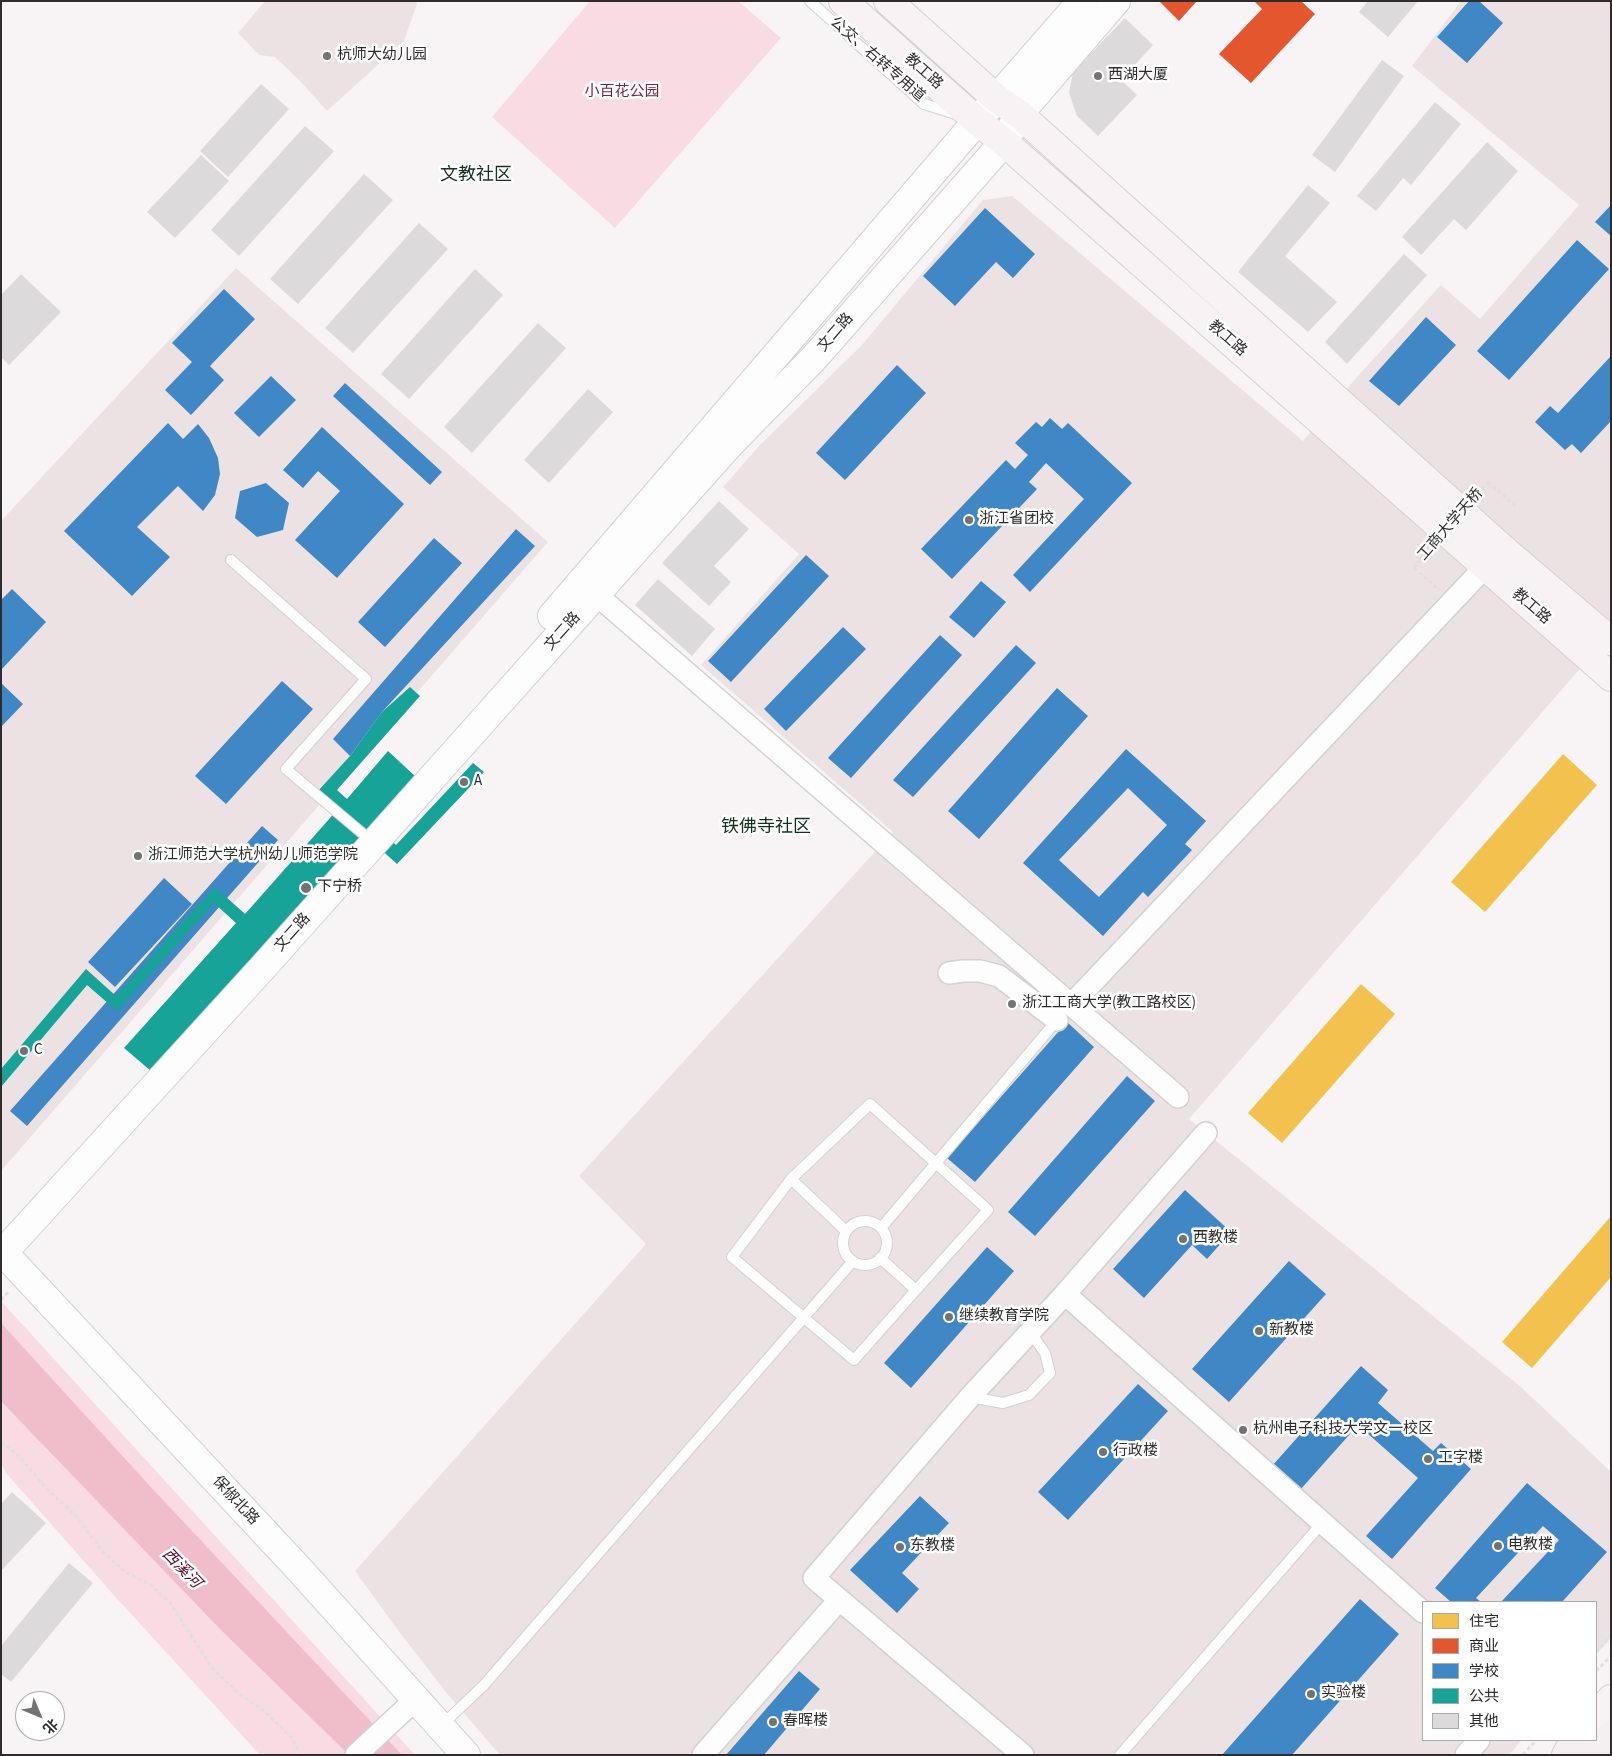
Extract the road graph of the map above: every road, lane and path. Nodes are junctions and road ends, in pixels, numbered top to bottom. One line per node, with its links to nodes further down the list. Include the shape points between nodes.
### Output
1 (810, 1): 7 (lane, 公交、右转专用道, via 924,104)
2 (843, 1): 7 (main road, 教工路)
3 (888, 1): 6 (main road, 教工路)
4 (1082, 1): 6 (main road, 文二路)
5 (1116, 1): 6 (main road, 文二路)
6 (1008, 106): 7 (main road, 文二路); 8 (main road, 文二路); 14 (main road, 教工路, via 1504,550)
7 (977, 120): 8 (main road, 教工路); 12 (main road, 文二路)
8 (1004, 142): 11 (main road, 教工路); 12 (main road, 文二路, via 815,357)
9 (1517, 507): 13 (path, 工商大学天桥, bridge, via 1488,482 1414,568)
10 (231, 560): 16 (lane, via 366,679 286,769)
11 (1485, 567): 13 (street); 15 (main road, 教工路)
12 (590, 588): 16 (main road, 文二路); 18 (street); 25 (main road, 文二路, via 205,1032)
13 (1452, 602): 18 (street)
14 (1611, 641)
15 (1611, 677)
16 (362, 833): 25 (main road, 文二路)
17 (949, 974): 18 (street, via 980,971 999,976)
18 (1064, 1012): 19 (street); 21 (lane)
19 (1178, 1097)
20 (1206, 1133): 29 (street)
21 (936, 1163): 22 (lane, via 870,1104); 23 (lane); 28 (lane, via 988,1210)
22 (790, 1179): 24 (lane); 30 (lane, via 732,1257)
23 (881, 1228): 24 (lane, via 863,1220); 26 (lane, via 885,1233 886,1246)
24 (846, 1231): 27 (lane, via 842,1244)
25 (2, 1248): 42 (main road, 保俶北路)
26 (880, 1258): 27 (lane, via 867,1265); 28 (lane)
27 (852, 1261): 30 (lane)
28 (916, 1290): 30 (lane, via 854,1360)
29 (1065, 1294): 31 (street); 34 (street)
30 (804, 1318): 44 (lane, via 484,1685)
31 (1031, 1333): 32 (street); 32 (lane, via 1045,1353 1050,1373 1029,1395 1002,1403)
32 (970, 1397): 35 (street, via 814,1578)
33 (1, 1442): 52 (path, via 19,1456 76,1516 103,1552 125,1572 151,1585 170,1603 214,1669 237,1692 264,1710 291,1737)
34 (1322, 1522): 36 (street); 57 (lane)
35 (839, 1600): 55 (street); 56 (street)
36 (1422, 1611)
37 (1611, 1635): 38 (path)
38 (1597, 1651)
39 (1611, 1656): 40 (path)
40 (1597, 1670)
41 (1611, 1699): 43 (main road)
42 (415, 1700): 44 (main road, 保俶北路); 53 (street)
43 (1597, 1716)
44 (440, 1727): 54 (main road, 保俶北路)
45 (1611, 1735): 46 (highway)
46 (1597, 1740)
47 (1478, 1741): 58 (street)
48 (1535, 1741): 59 (path)
49 (1595, 1741): 50 (highway)
50 (1574, 1749)
51 (1611, 1751): 60 (highway)
52 (301, 1755)
53 (356, 1755)
54 (466, 1755)
55 (703, 1755)
56 (1024, 1755)
57 (1120, 1755)
58 (1466, 1755)
59 (1523, 1755)
60 (1608, 1755)

